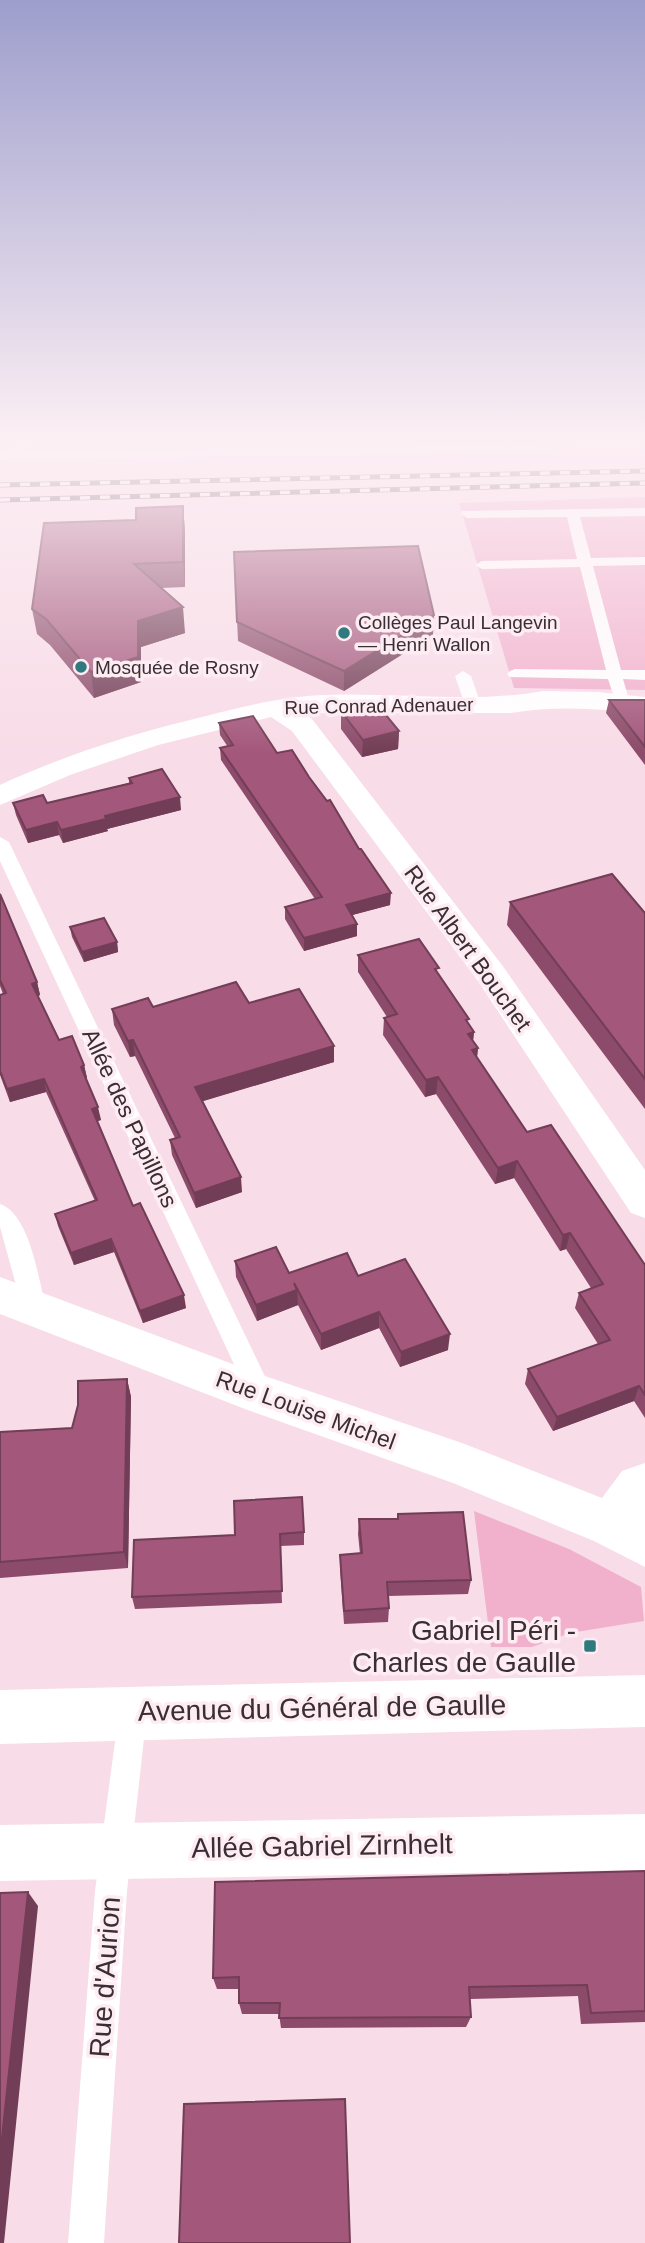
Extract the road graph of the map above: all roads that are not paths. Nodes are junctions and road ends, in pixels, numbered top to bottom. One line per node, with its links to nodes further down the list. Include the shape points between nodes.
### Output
1 (581, 545): 2 (lane)
2 (585, 561): 3 (lane); 4 (lane); 6 (lane)
3 (645, 561)
4 (482, 565)
5 (515, 674): 6 (lane)
6 (615, 674): 7 (lane); 9 (lane)
7 (645, 675)
8 (463, 676): 10 (lane)
9 (634, 704): 10 (street, Rue Conrad Adenauer, via 543,699)
10 (473, 705): 11 (street, Rue Conrad Adenauer)
11 (275, 707): 12 (street, Rue Conrad Adenauer, via 148,739 59,769); 14 (street, Rue Albert Bouchet, via 302,726 491,973)
12 (0, 796)
13 (0, 842): 17 (lane, Allée des Papillons)
14 (645, 1202)
15 (0, 1213): 16 (lane, via 12,1225)
16 (17, 1301): 17 (street, Rue Louise Michel)
17 (261, 1395): 19 (street, Rue Louise Michel, via 462,1465)
18 (645, 1485): 19 (street, via 639,1487)
19 (628, 1535)
20 (645, 1700): 21 (street, Avenue du Général de Gaulle)
21 (133, 1712): 22 (street, Avenue du Général de Gaulle); 24 (lane, Rue d'Aurion)
22 (0, 1717)
23 (645, 1842): 24 (street, Allée Gabriel Zirnhelt)
24 (115, 1850): 25 (street, Allée Gabriel Zirnhelt); 26 (lane, Rue d'Aurion)
25 (0, 1853)
26 (86, 2243)

